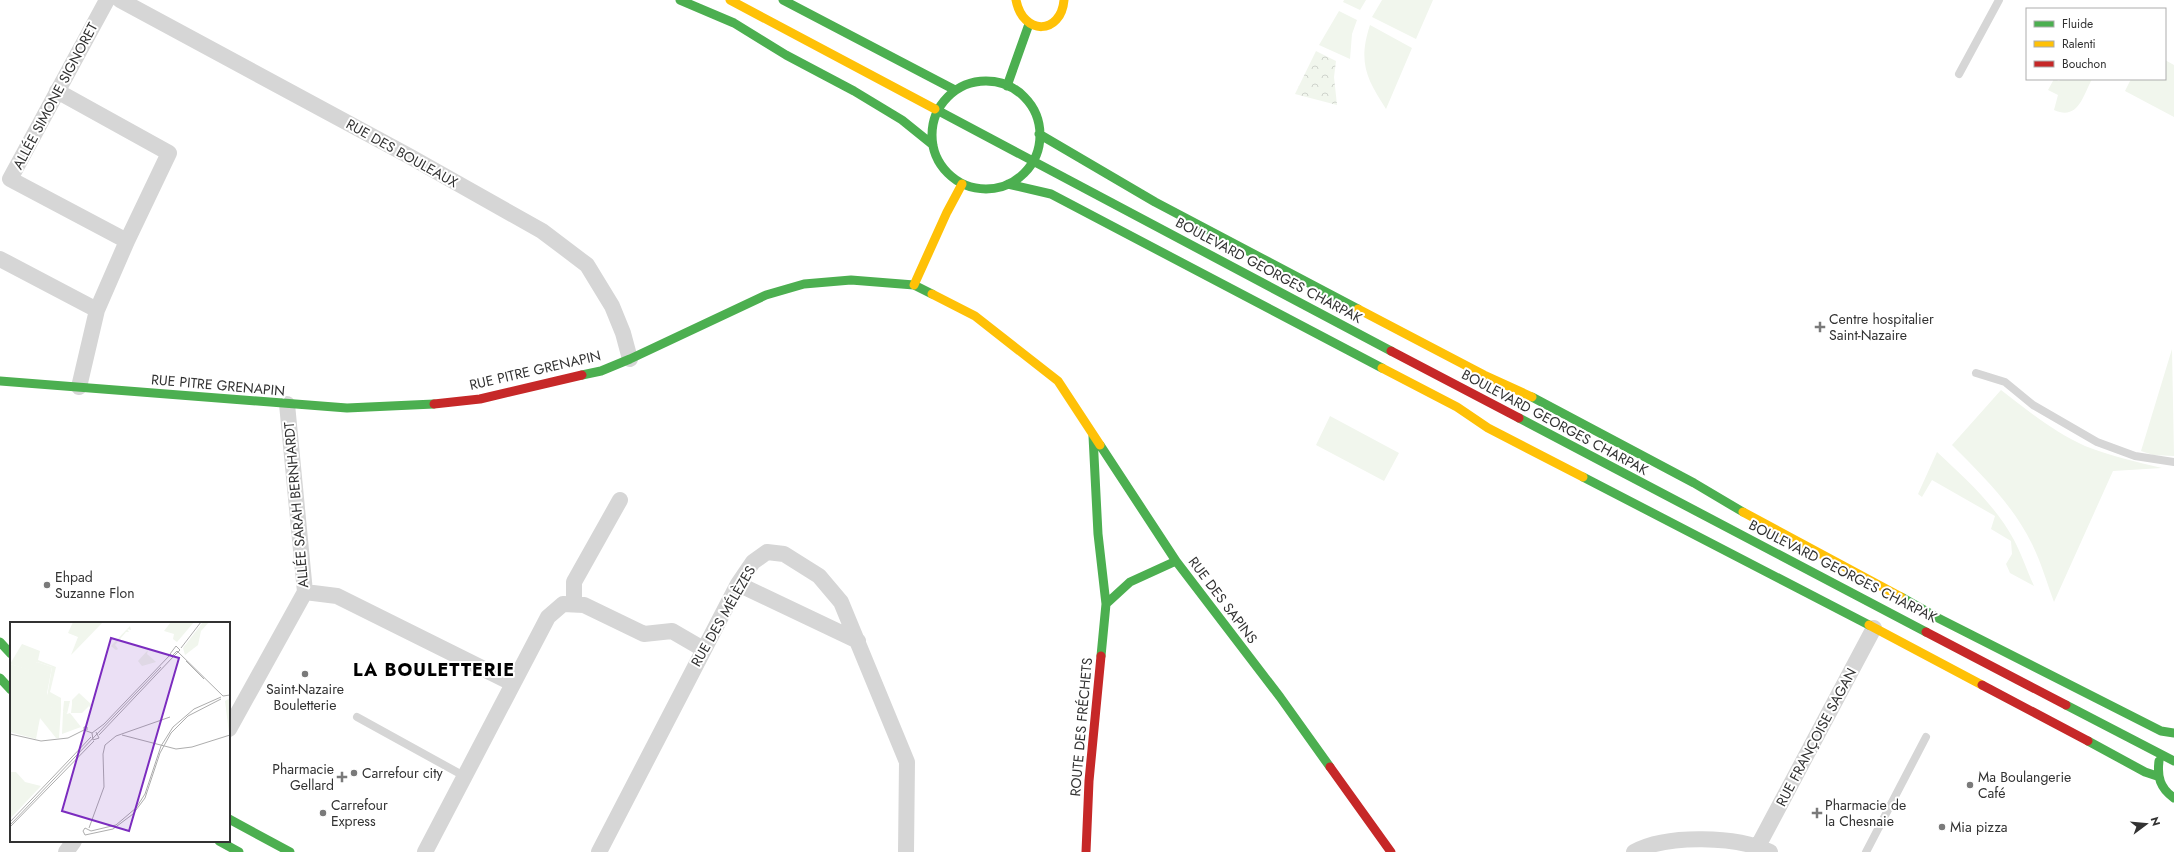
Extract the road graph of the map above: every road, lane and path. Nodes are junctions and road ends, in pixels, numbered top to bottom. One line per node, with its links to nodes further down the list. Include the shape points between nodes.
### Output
1 (107, 0): 13 (street, ALLÉE SIMONE SIGNORET)
2 (120, 0): 24 (street, RUE DES BOULEAUX, via 415,159 542,231 587,265 612,306 624,332)
3 (680, 0): 16 (street, via 734,23 786,56 854,91 902,120)
4 (730, 0): 14 (street, BOULEVARD GEORGES CHARPAK)
5 (783, 0): 12 (street)
6 (1016, 0): 9 (street, via 1019,14)
7 (1064, 0): 9 (street, via 1063,11 1053,23 1041,27)
8 (1999, 0): 10 (lane)
9 (1029, 24): 11 (street)
10 (1960, 74)
11 (1008, 86): 12 (street, via 984,82 972,83); 15 (street, via 1031,106)
12 (955, 90): 14 (street)
13 (56, 91): 20 (street, via 169,153); 20 (street, ALLÉE SIMONE SIGNORET, via 10,179)
14 (938, 110): 16 (street, via 932,129); 17 (street, BOULEVARD GEORGES CHARPAK)
15 (1040, 134): 17 (street); 48 (street, BOULEVARD GEORGES CHARPAK, via 1155,202 1484,375 1510,385 1608,436 1938,618 2161,731)
16 (933, 145): 18 (street, via 938,161 948,174)
17 (1033, 161): 19 (street, via 1022,175); 50 (street, BOULEVARD GEORGES CHARPAK, via 1517,418)
18 (962, 184): 19 (street, via 977,188 993,188); 22 (street)
19 (1008, 184): 38 (street, via 1051,194 1457,407 1488,428)
20 (127, 241): 23 (street)
21 (0, 259): 23 (street)
22 (914, 286): 24 (street, RUE PITRE GRENAPIN, via 852,280 804,284 766,295); 25 (street, RUE PITRE GRENAPIN, via 975,316)
23 (97, 310): 28 (street)
24 (630, 360): 29 (street, RUE PITRE GRENAPIN, via 601,371 480,399 424,405 348,408)
25 (1037, 363): 30 (street, RUE DES SAPINS, via 1058,381)
26 (1976, 373): 31 (lane, via 2005,382 2033,405 2097,442 2135,456)
27 (0, 381): 28 (street, RUE PITRE GRENAPIN)
28 (79, 387): 29 (street, RUE PITRE GRENAPIN)
29 (287, 404): 35 (street, ALLÉE SARAH BERNHARDT)
30 (1093, 435): 33 (street, RUE DES SAPINS, via 1119,481); 37 (street, ROUTE DES FRÉCHETS, via 1100,492 1098,534)
31 (2174, 462)
32 (620, 500): 36 (street, via 574,582)
33 (1176, 561): 37 (street, via 1130,582); 64 (street, RUE DES SAPINS, via 1280,697)
34 (738, 584): 39 (street); 39 (street, RUE DES MÉLÈZES, via 753,562 767,552 784,554 819,576 837,596); 41 (street, RUE DES MÉLÈZES)
35 (305, 592): 44 (street, via 337,596); 47 (street, ALLÉE SARAH BERNHARDT)
36 (574, 604): 41 (street, via 584,605 644,634 672,631); 44 (street, via 563,604 548,617)
37 (1106, 604): 63 (street, ROUTE DES FRÉCHETS, via 1089,781)
38 (1874, 628): 53 (street, via 2145,772); 57 (street, RUE FRANÇOISE SAGAN)
39 (858, 641): 62 (street, RUE DES MÉLÈZES, via 907,762)
40 (0, 642): 42 (street)
41 (703, 649): 61 (street, RUE DES MÉLÈZES)
42 (10, 653)
43 (0, 678): 45 (street)
44 (512, 683): 52 (street)
45 (10, 689)
46 (357, 717): 52 (lane)
47 (230, 727)
48 (2174, 733): 50 (street)
49 (1926, 737): 66 (lane)
50 (2163, 747): 51 (street, BOULEVARD GEORGES CHARPAK); 53 (street)
51 (2174, 761)
52 (464, 776): 60 (street)
53 (2157, 776): 54 (street, via 2161,786)
54 (2174, 798)
55 (230, 820): 59 (street)
56 (221, 842): 58 (street)
57 (1764, 849): 65 (street, via 1679,839)
58 (239, 852)
59 (290, 852)
60 (425, 852)
61 (598, 852)
62 (906, 852)
63 (1086, 852)
64 (1391, 852)
65 (1634, 852)
66 (1866, 852)

